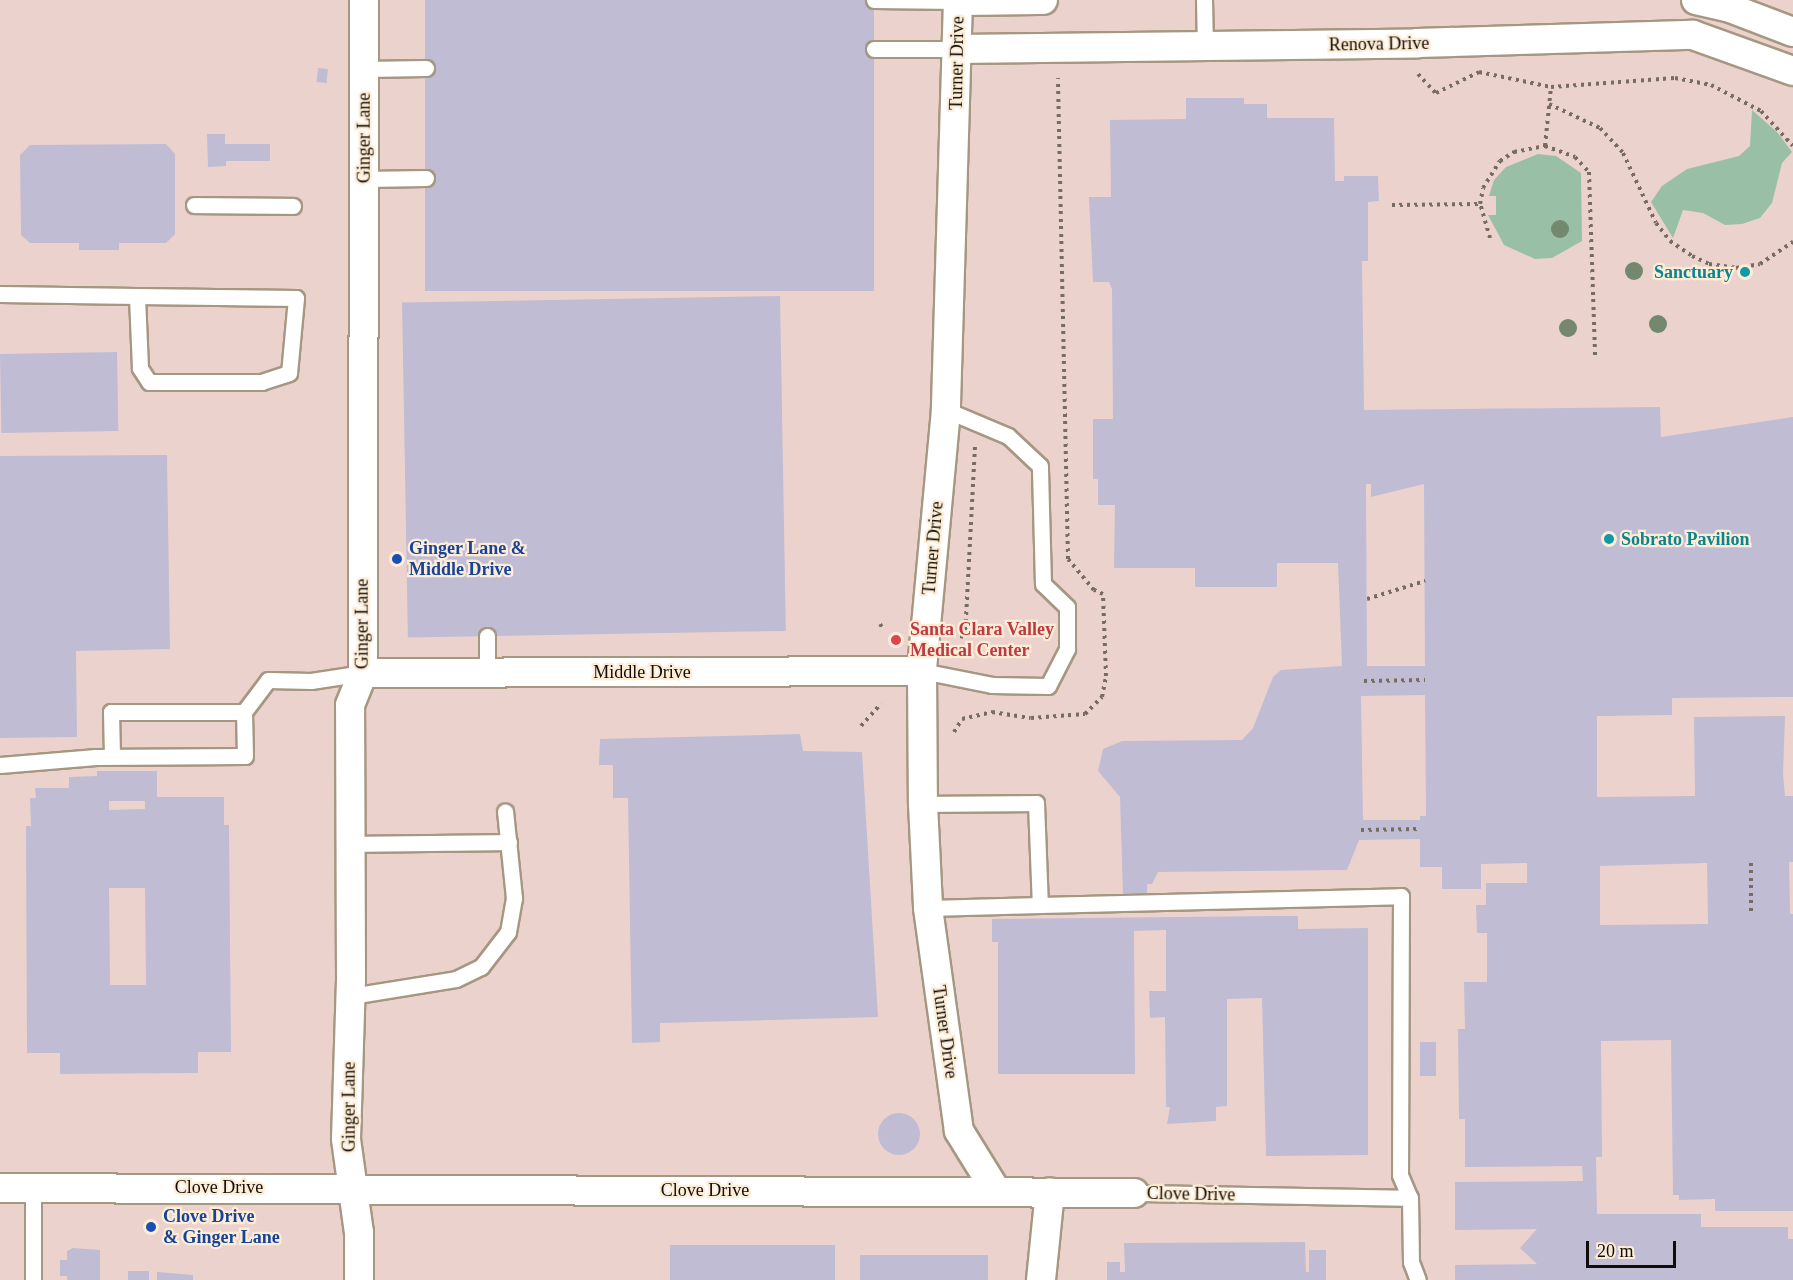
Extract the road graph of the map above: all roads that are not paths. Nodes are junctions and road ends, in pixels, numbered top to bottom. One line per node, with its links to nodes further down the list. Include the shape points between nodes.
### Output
1 (364, 0): 12 (street, Ginger Lane)
2 (874, 0): 6 (lane)
3 (1043, 0): 6 (street)
4 (1204, 0): 8 (lane)
5 (1696, 0): 7 (street, via 1730,8)
6 (958, 1): 10 (street, Turner Drive)
7 (1793, 32)
8 (1205, 46): 10 (street, Renova Drive); 13 (street, Renova Drive, via 1693,35)
9 (874, 49): 10 (lane)
10 (958, 50): 20 (street, Turner Drive)
11 (426, 68): 12 (lane)
12 (364, 69): 15 (street, Ginger Lane)
13 (1793, 71)
14 (426, 178): 15 (lane)
15 (364, 179): 23 (street, Ginger Lane)
16 (194, 205): 17 (lane)
17 (292, 206)
18 (0, 294): 19 (lane)
19 (137, 296): 19 (lane, via 140,368 149,382 262,382 289,373 296,298)
20 (946, 410): 22 (street, Turner Drive); 22 (lane, via 1008,436 1040,466 1043,584 1067,607 1067,649 1048,686 992,685)
21 (487, 636): 24 (lane)
22 (922, 671): 24 (street, Middle Drive); 28 (street, Turner Drive)
23 (363, 673): 24 (street, Middle Drive); 25 (lane, via 311,681 268,680); 31 (street, Ginger Lane, via 350,705)
24 (487, 673)
25 (243, 712): 26 (lane, via 111,712); 26 (lane, via 246,756)
26 (112, 756): 27 (lane)
27 (0, 765)
28 (923, 804): 32 (lane, via 1036,803); 33 (street, Turner Drive)
29 (505, 811): 30 (lane)
30 (508, 842): 31 (lane); 34 (lane, via 514,898 508,932 481,967 456,978)
31 (351, 844): 34 (street, Ginger Lane)
32 (1040, 905): 33 (lane); 41 (lane, via 1401,896 1400,1175)
33 (928, 908): 38 (street, Turner Drive, via 959,1131)
34 (351, 996): 35 (street, Ginger Lane, via 346,1139)
35 (353, 1187): 37 (street, Clove Drive); 38 (street, Clove Drive); 44 (street, Ginger Lane)
36 (0, 1188): 37 (street, Clove Drive)
37 (33, 1188): 43 (lane)
38 (996, 1191): 39 (street, Clove Drive)
39 (1050, 1192): 40 (street, Clove Drive); 42 (street)
40 (1134, 1193): 41 (lane, Clove Drive)
41 (1410, 1198): 45 (lane, via 1411,1262)
42 (1045, 1277)
43 (33, 1280)
44 (359, 1280)
45 (1418, 1280)

